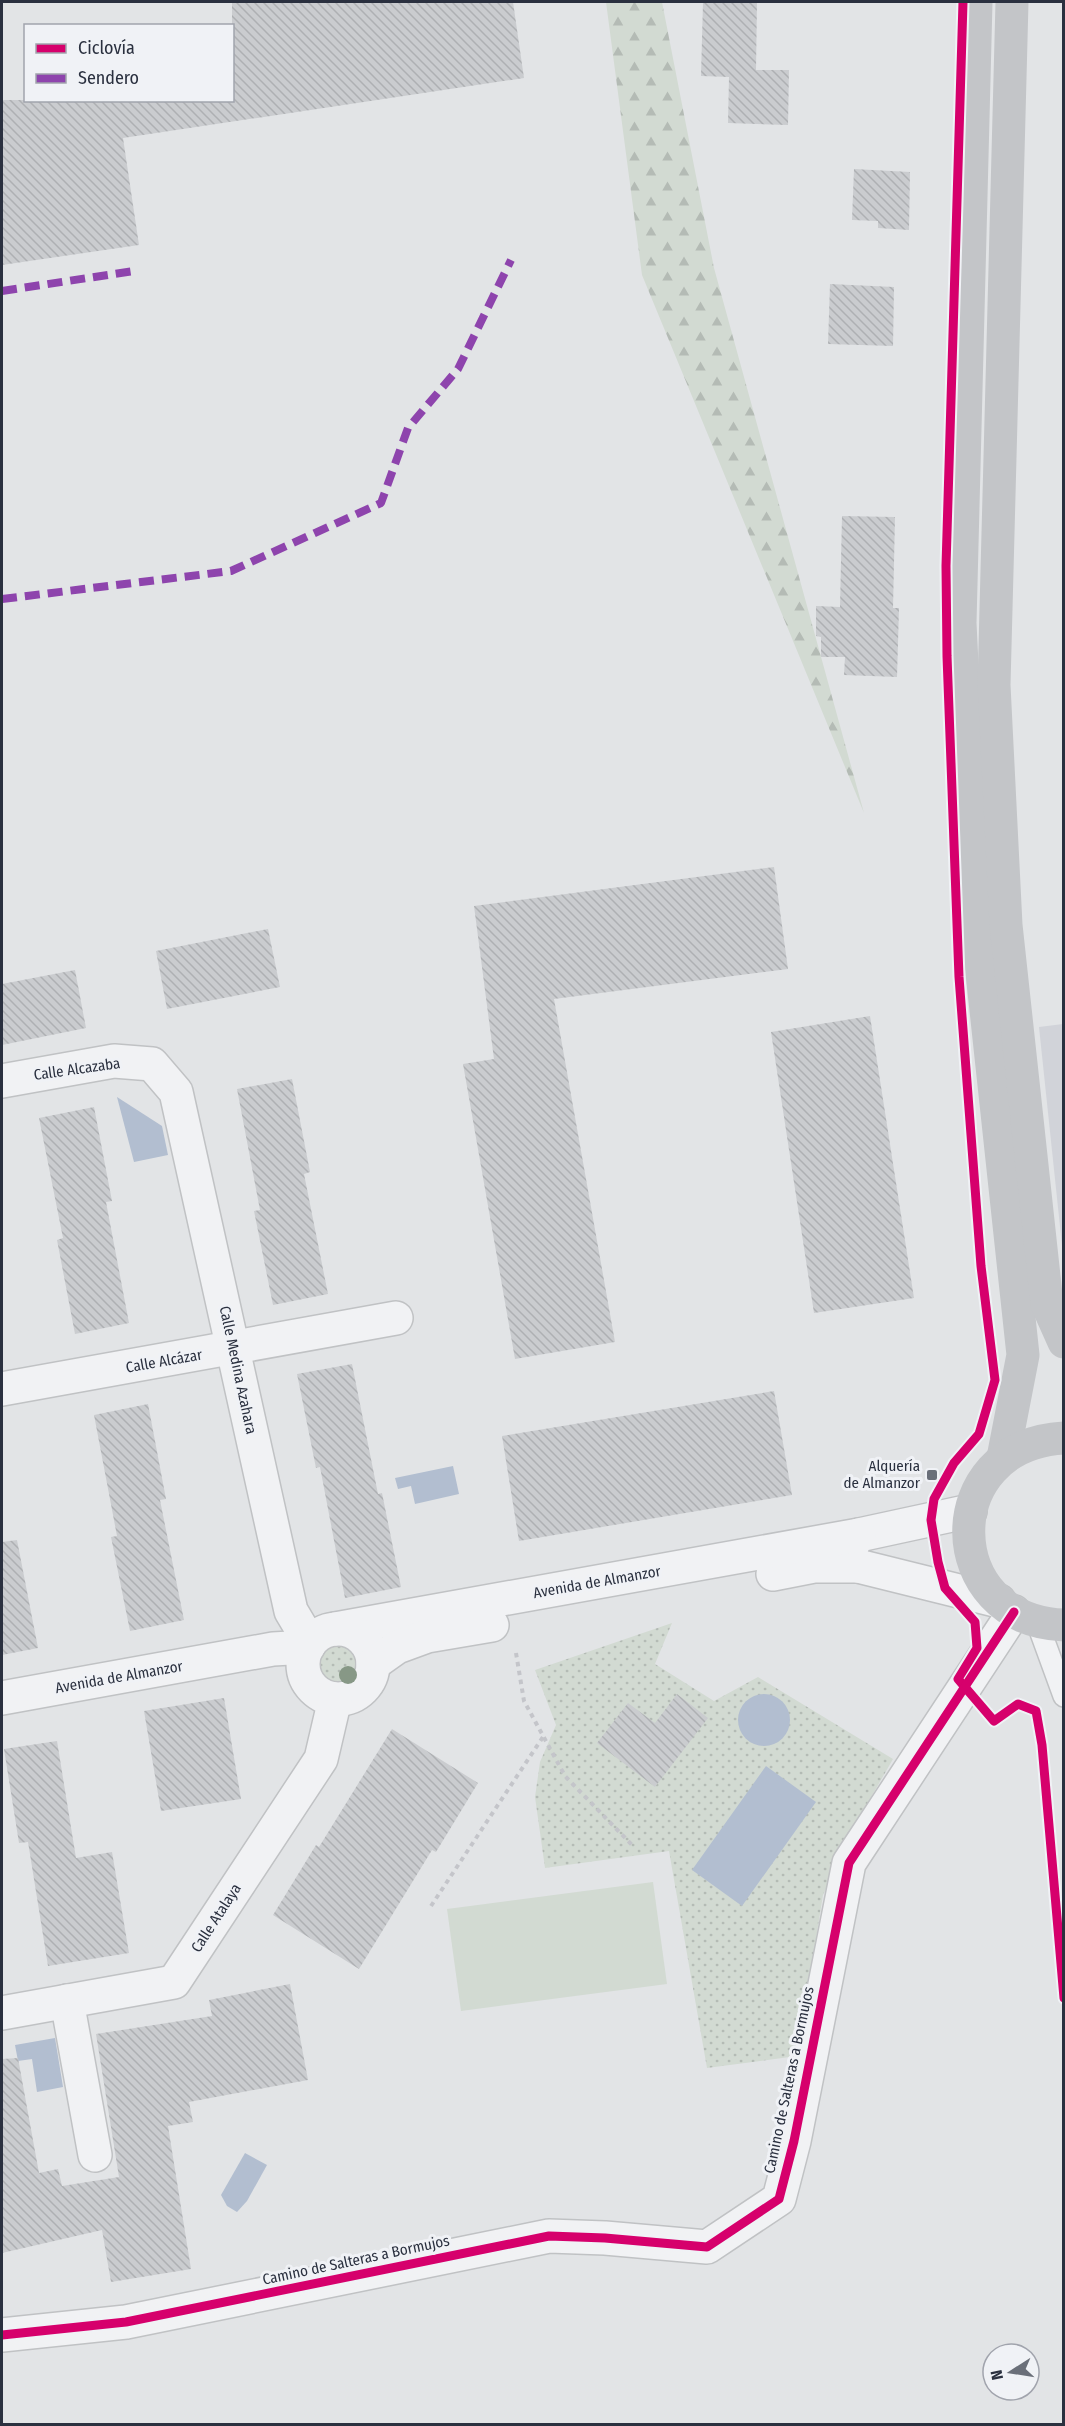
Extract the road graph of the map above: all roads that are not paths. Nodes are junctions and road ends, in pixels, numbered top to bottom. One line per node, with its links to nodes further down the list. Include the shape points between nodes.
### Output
1 (976, 2): 10 (main road, via 960,623 973,889 1023,1355)
2 (1012, 2): 6 (main road, via 994,685 1008,937 1047,1304)
3 (2, 1081): 4 (street, Calle Alcazaba, via 114,1061 152,1064)
4 (176, 1092): 7 (street, Calle Medina Azahara)
5 (396, 1318): 7 (street, Calle Alcázar)
6 (1064, 1342)
7 (233, 1348): 8 (street, Calle Alcázar); 14 (street, Calle Medina Azahara, via 291,1611)
8 (2, 1389)
9 (1064, 1438): 10 (main road, via 1022,1446)
10 (1003, 1458): 11 (main road, via 988,1473)
11 (970, 1511): 12 (street, Avenida de Almanzor); 13 (main road, via 968,1536 972,1560 983,1582)
12 (858, 1551): 13 (street, Avenida de Almanzor); 14 (street, Avenida de Almanzor); 15 (street, Avenida de Almanzor, via 814,1566 427,1636 397,1647)
13 (1038, 1621): 16 (lane); 22 (street, Camino de Salteras a Bormujos, via 849,1863 779,2199 707,2247 549,2236 126,2322)
14 (318, 1640): 15 (street, via 347,1630 366,1642); 17 (street, Avenida de Almanzor); 18 (street, via 303,1658 307,1680 314,1690)
15 (373, 1664): 18 (street, via 371,1675 357,1694)
16 (1064, 1696)
17 (2, 1698)
18 (335, 1699): 19 (street, Calle Atalaya, via 321,1759 174,1982)
19 (67, 2001): 20 (street, Calle Atalaya); 21 (street)
20 (2, 2013)
21 (95, 2155)
22 (2, 2335)

